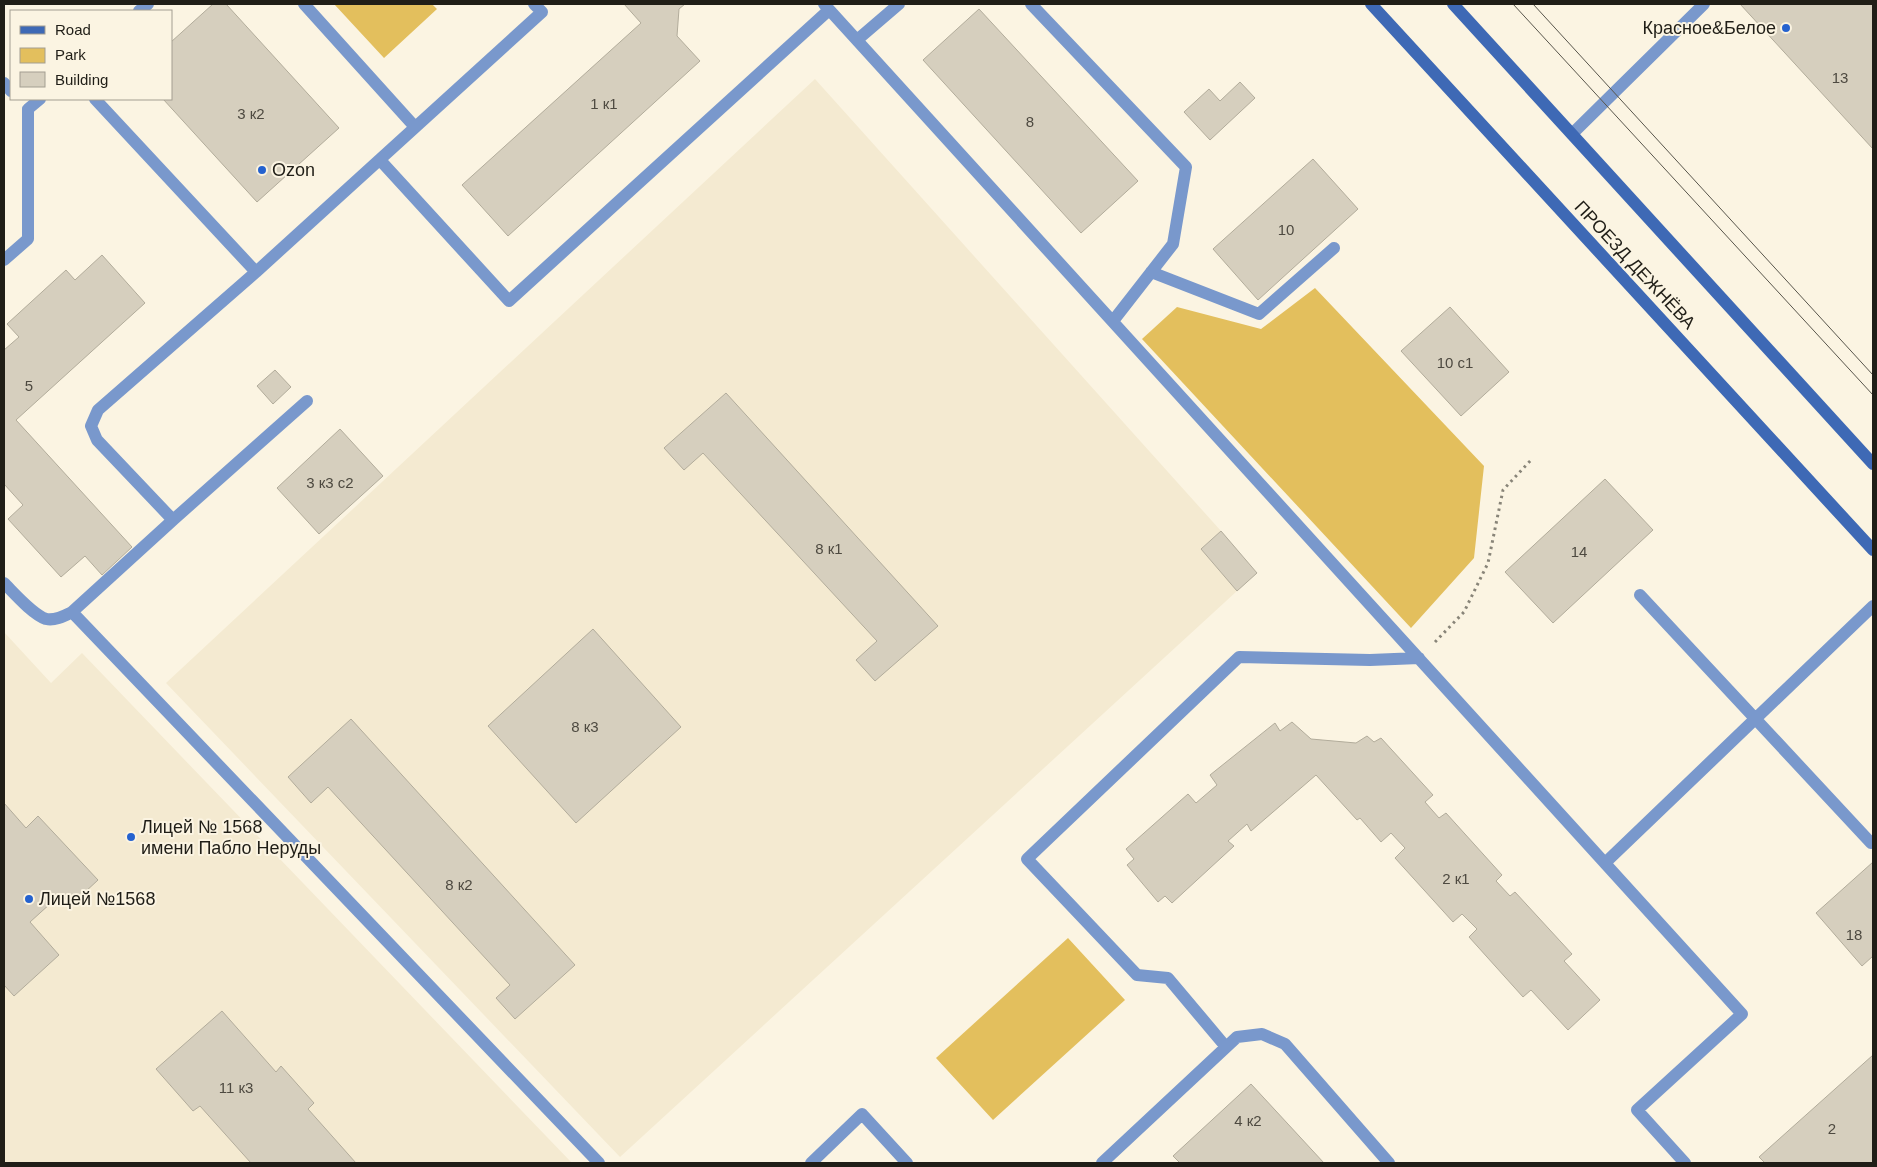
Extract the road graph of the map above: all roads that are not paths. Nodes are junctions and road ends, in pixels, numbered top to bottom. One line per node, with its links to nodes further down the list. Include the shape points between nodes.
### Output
1 (304, 4): 14 (lane)
2 (534, 4): 14 (lane, via 542,12)
3 (899, 4): 9 (lane)
4 (1031, 4): 20 (lane, via 1186,167 1174,244)
5 (1371, 4): 25 (main road, ПРОЕЗД ДЕЖНЁВА)
6 (1453, 4): 15 (main road)
7 (1698, 6): 15 (lane)
8 (826, 7): 9 (lane); 16 (lane, via 509,301)
9 (857, 40): 21 (lane)
10 (19, 100): 13 (lane)
11 (39, 100): 13 (lane)
12 (97, 100): 19 (lane)
13 (28, 109): 18 (lane, via 28,239)
14 (416, 127): 16 (lane)
15 (1572, 134): 23 (main road)
16 (380, 160): 19 (lane)
17 (1334, 248): 20 (lane, via 1259,314)
18 (4, 260)
19 (256, 272): 24 (lane, via 98,410 92,426 97,440)
20 (1151, 272): 21 (lane)
21 (1113, 321): 30 (lane)
22 (307, 401): 24 (lane)
23 (1873, 464)
24 (173, 520): 29 (lane)
25 (1873, 550)
26 (4, 583): 29 (lane, via 46,619)
27 (1640, 595): 31 (lane)
28 (1873, 606): 31 (lane)
29 (72, 612): 35 (lane)
30 (1419, 658): 33 (lane); 34 (lane, via 1239,657 1028,859 1137,975 1168,978)
31 (1756, 719): 32 (lane); 33 (lane)
32 (1870, 843)
33 (1605, 863): 40 (lane, via 1742,1014 1637,1110)
34 (1226, 1047): 38 (lane); 39 (lane, via 1237,1037 1262,1034 1285,1044)
35 (599, 1163)
36 (811, 1163): 37 (lane, via 862,1114)
37 (907, 1163)
38 (1102, 1163)
39 (1389, 1163)
40 (1685, 1163)

